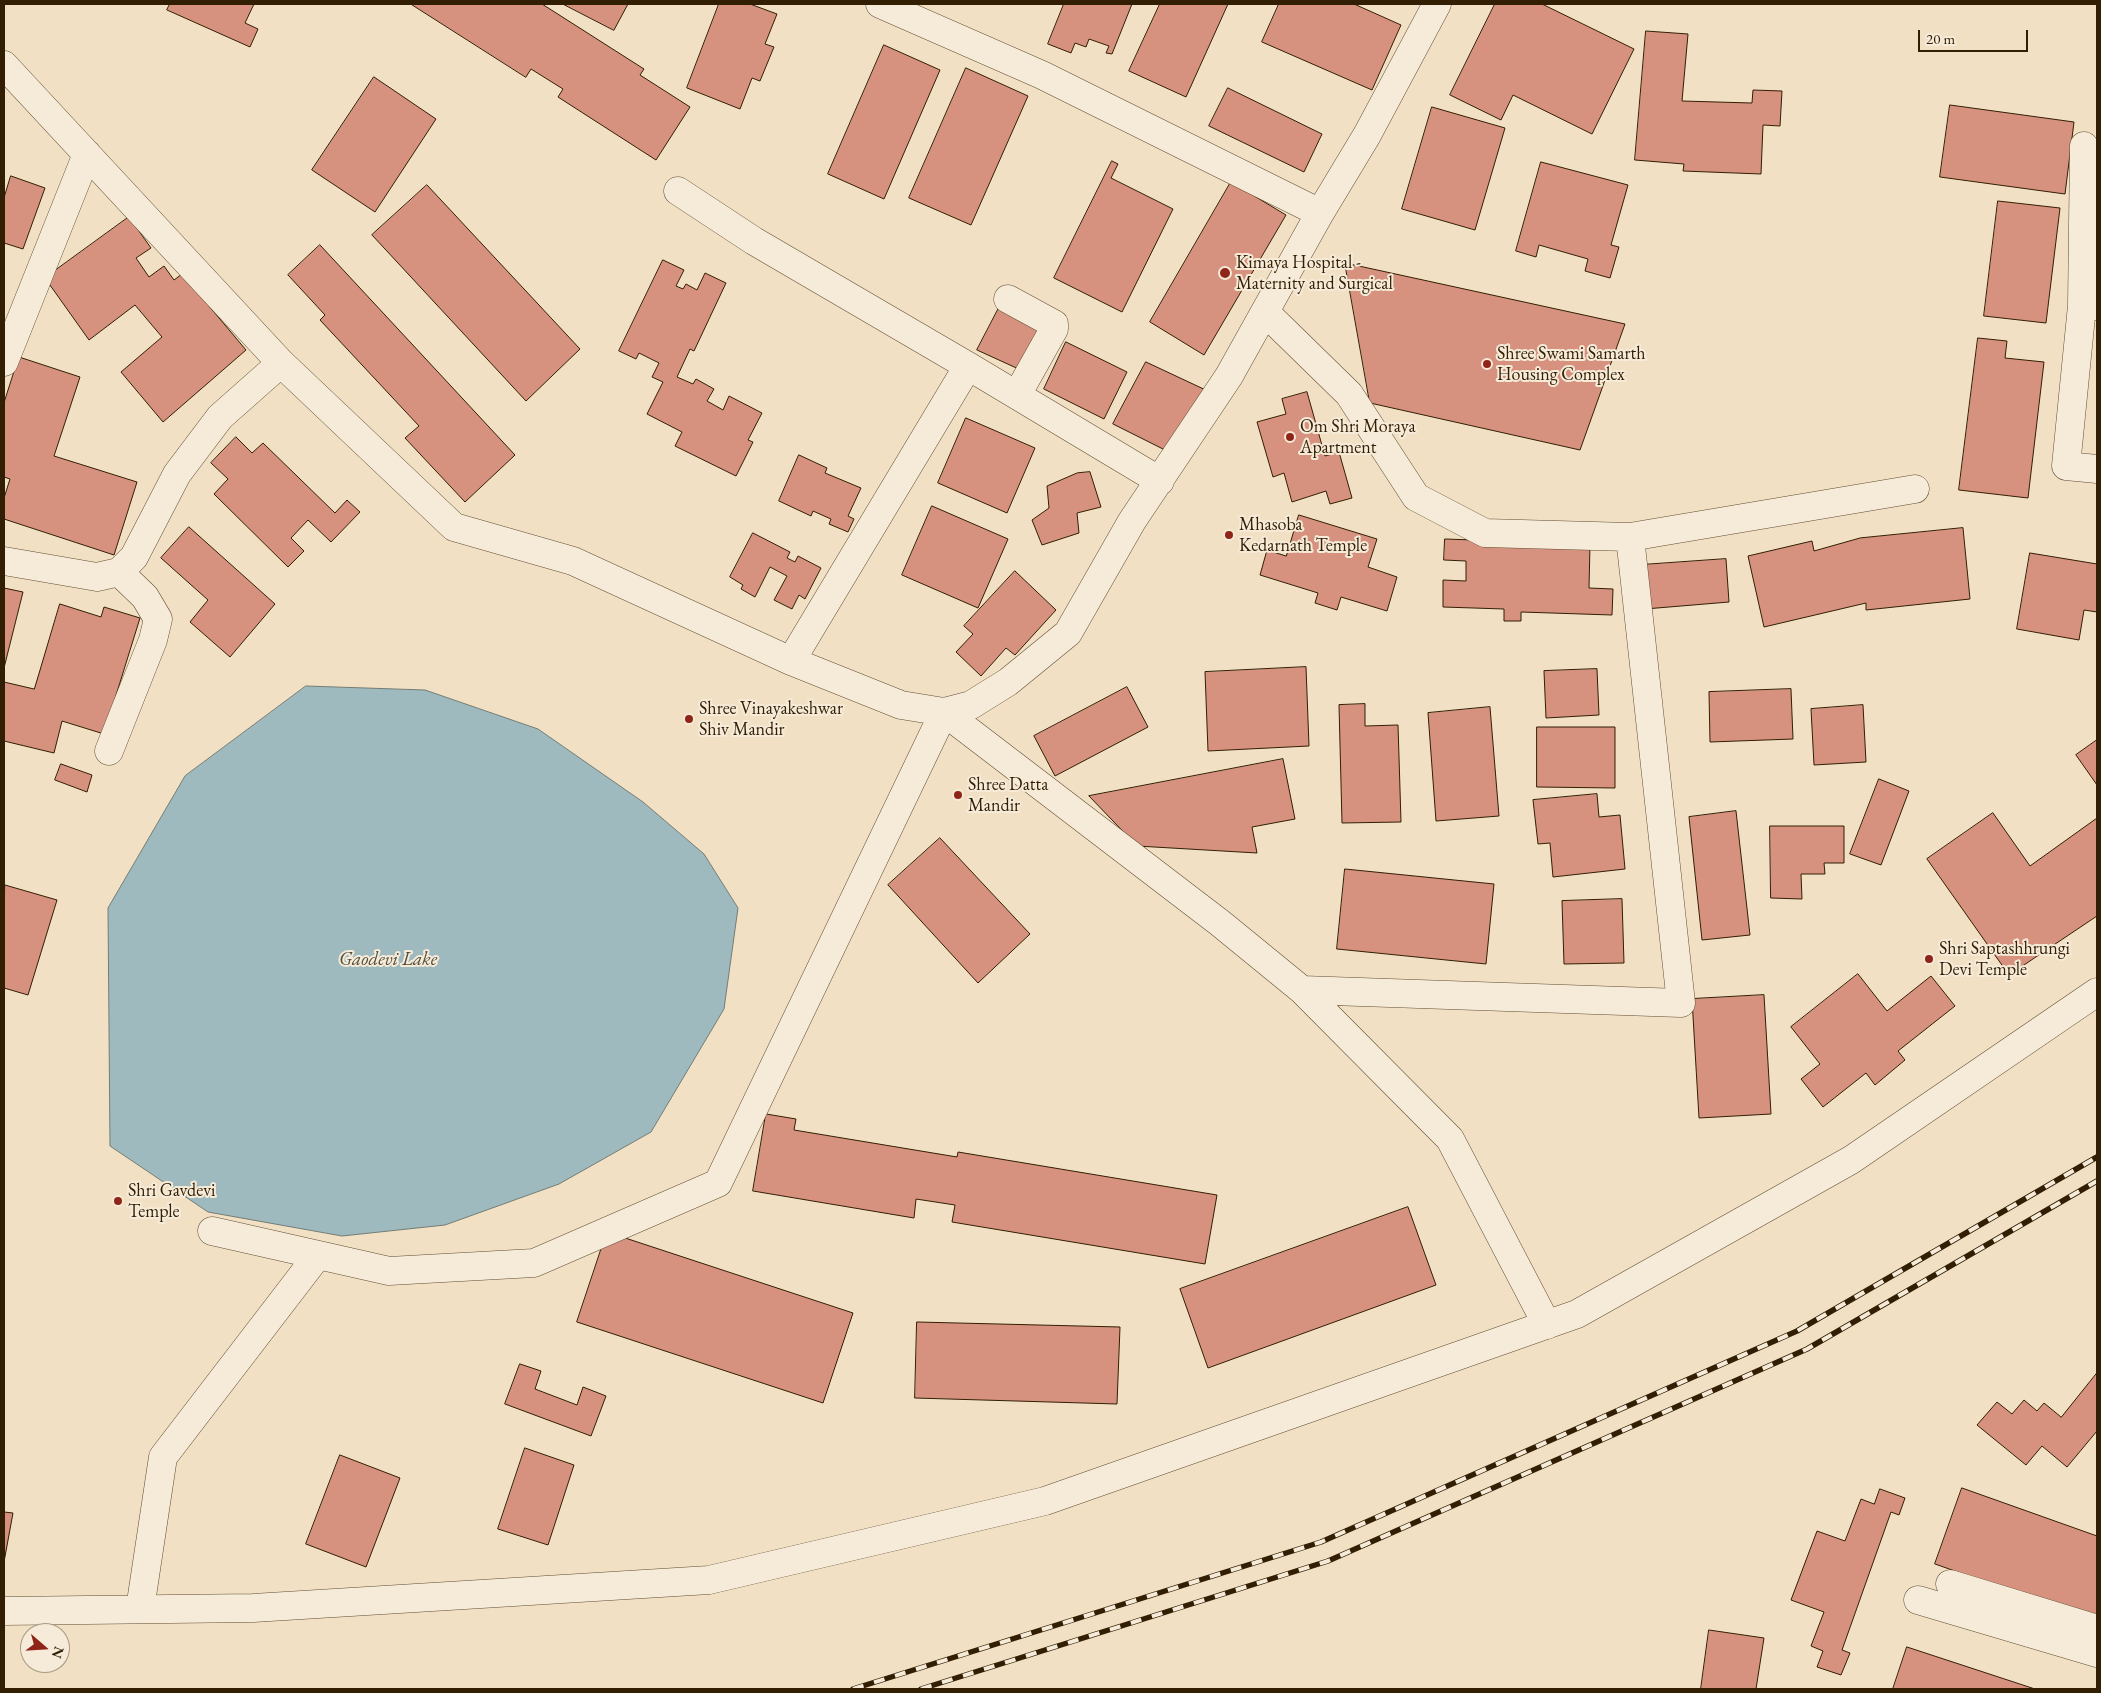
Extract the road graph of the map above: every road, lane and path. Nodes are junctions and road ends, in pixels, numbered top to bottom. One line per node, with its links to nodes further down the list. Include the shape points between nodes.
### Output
1 (880, 4): 7 (street, via 1042,75)
2 (1437, 4): 7 (street, via 1367,136)
3 (4, 65): 5 (street)
4 (2084, 146): 9 (street)
5 (87, 154): 11 (street); 12 (street)
6 (678, 191): 13 (street, via 754,241)
7 (1320, 213): 10 (street)
8 (1008, 298): 14 (street, via 1054,324)
9 (2090, 306): 15 (street, via 2066,466)
10 (1265, 312): 16 (street, via 1229,376); 18 (street, via 1349,394 1416,497 1486,533)
11 (4, 362)
12 (281, 363): 20 (street, via 220,417 176,474 134,557); 21 (street, via 454,527 573,561)
13 (967, 365): 14 (street); 21 (street)
14 (1021, 387): 16 (street)
15 (2097, 469)
16 (1160, 481): 22 (street, via 1132,522 1068,633 1008,682 971,705)
17 (1915, 489): 18 (street)
18 (1630, 537): 24 (street, via 1681,1004)
19 (4, 561): 20 (street, via 97,578)
20 (119, 572): 23 (street, via 146,597 158,619 153,640)
21 (791, 661): 22 (street, via 900,705)
22 (944, 712): 24 (street, via 1220,923); 27 (street, via 718,1183 534,1263 389,1271)
23 (109, 751)
24 (1302, 990): 28 (street, via 1450,1139)
25 (2097, 992): 28 (street, via 1850,1160 1577,1314)
26 (212, 1231): 27 (street)
27 (318, 1255): 31 (street, via 163,1457)
28 (1547, 1325): 31 (street, via 1046,1501 709,1580 253,1608)
29 (1950, 1584): 33 (street)
30 (1918, 1600): 34 (street)
31 (140, 1609): 32 (street)
32 (4, 1611)
33 (2097, 1629)
34 (2097, 1653)

